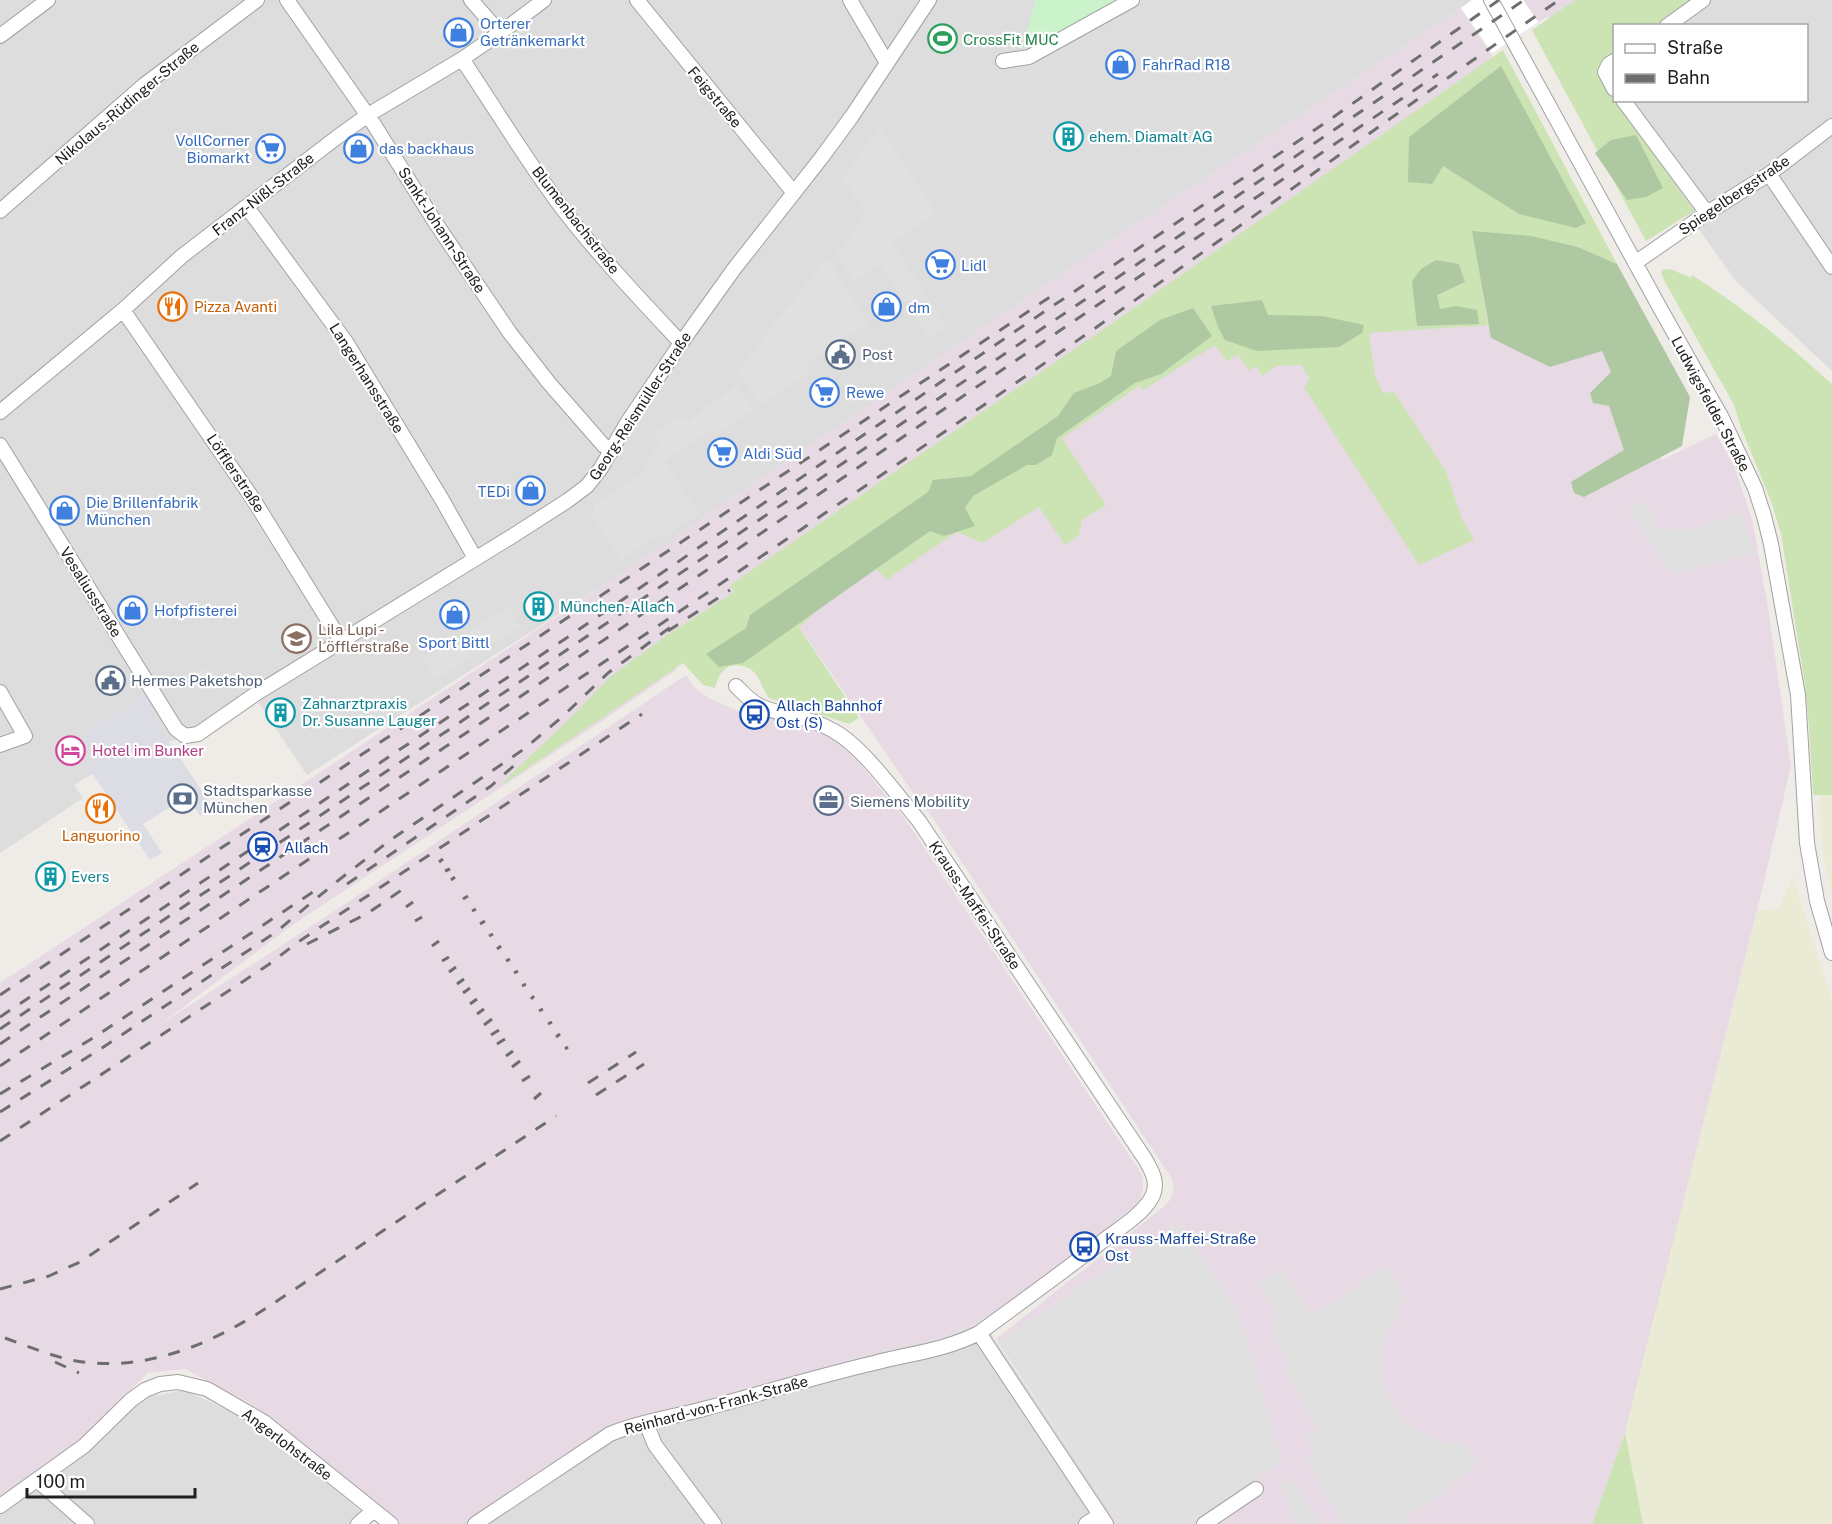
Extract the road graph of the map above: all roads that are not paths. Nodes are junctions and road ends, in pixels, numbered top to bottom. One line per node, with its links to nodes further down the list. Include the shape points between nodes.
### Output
1 (48, 0): 14 (street)
2 (257, 0): 26 (street, Nikolaus-Rüdinger-Straße, via 144,85)
3 (287, 0): 21 (street, Sankt-Johann-Straße)
4 (471, 0): 13 (street)
5 (544, 0): 13 (street, Franz-Nißl-Straße)
6 (638, 0): 24 (street, Feigstraße)
7 (850, 0): 18 (street)
8 (928, 0): 18 (street, Georg-Reismüller-Straße)
9 (1132, 0): 16 (street, via 1029,57)
10 (1491, 0): 28 (street, Ludwigsfelder Straße)
11 (1703, 0): 12 (street)
12 (1670, 24)
13 (500, 33): 15 (street, Franz-Nißl-Straße)
14 (0, 36)
15 (462, 59): 21 (street, Franz-Nißl-Straße); 31 (street, Blumenbachstraße, via 563,208)
16 (1003, 61)
17 (1613, 62): 19 (street, via 1605,72)
18 (887, 63): 24 (street, Georg-Reismüller-Straße)
19 (1613, 87)
20 (1624, 102): 27 (street)
21 (368, 116): 25 (street, Franz-Nißl-Straße); 34 (street, Sankt-Johann-Straße, via 510,333 604,446)
22 (1832, 126): 23 (street, Spiegelbergstraße)
23 (1769, 174): 27 (street, Spiegelbergstraße); 29 (street)
24 (794, 193): 31 (street, Georg-Reismüller-Straße)
25 (244, 208): 30 (street, Franz-Nißl-Straße, via 182,256); 35 (street, Langerhansstraße, via 346,342)
26 (0, 211)
27 (1707, 213): 28 (street, Spiegelbergstraße)
28 (1635, 263): 41 (street, Ludwigsfelder Straße, via 1722,418 1764,516 1798,695 1811,872)
29 (1832, 267)
30 (123, 310): 32 (street, Franz-Nißl-Straße); 36 (street, Löfflerstraße, via 253,499)
31 (681, 343): 34 (street, Georg-Reismüller-Straße)
32 (0, 412)
33 (0, 445): 39 (street, Vesaliusstraße, via 177,731)
34 (611, 448): 35 (street, Georg-Reismüller-Straße, via 587,486)
35 (475, 558): 36 (street, Georg-Reismüller-Straße)
36 (341, 641): 39 (street, Georg-Reismüller-Straße, via 198,734)
37 (736, 686): 42 (street, Krauss-Maffei-Straße, via 759,705 816,721 837,732 884,779 919,821 1145,1159)
38 (0, 692): 40 (street, via 25,736)
39 (184, 736)
40 (0, 745)
41 (1832, 953)
42 (1156, 1186): 43 (street, Reinhard-von-Frank-Straße, via 1146,1206 1136,1215)
43 (979, 1333): 44 (street, Reinhard-von-Frank-Straße, via 928,1352); 49 (street)
44 (646, 1422): 53 (street, Reinhard-von-Frank-Straße, via 610,1434); 54 (street, via 655,1445)
45 (37, 1480): 47 (street, Angerlohstraße); 48 (street, Angerlohstraße, via 84,1446 145,1390 178,1382 207,1389 255,1417); 50 (street)
46 (1256, 1489): 56 (street)
47 (0, 1506)
48 (373, 1511): 51 (street); 52 (street, Angerlohstraße)
49 (1103, 1519): 55 (street)
50 (87, 1524)
51 (358, 1524)
52 (391, 1524)
53 (475, 1524)
54 (714, 1524)
55 (1086, 1524)
56 (1204, 1524)

